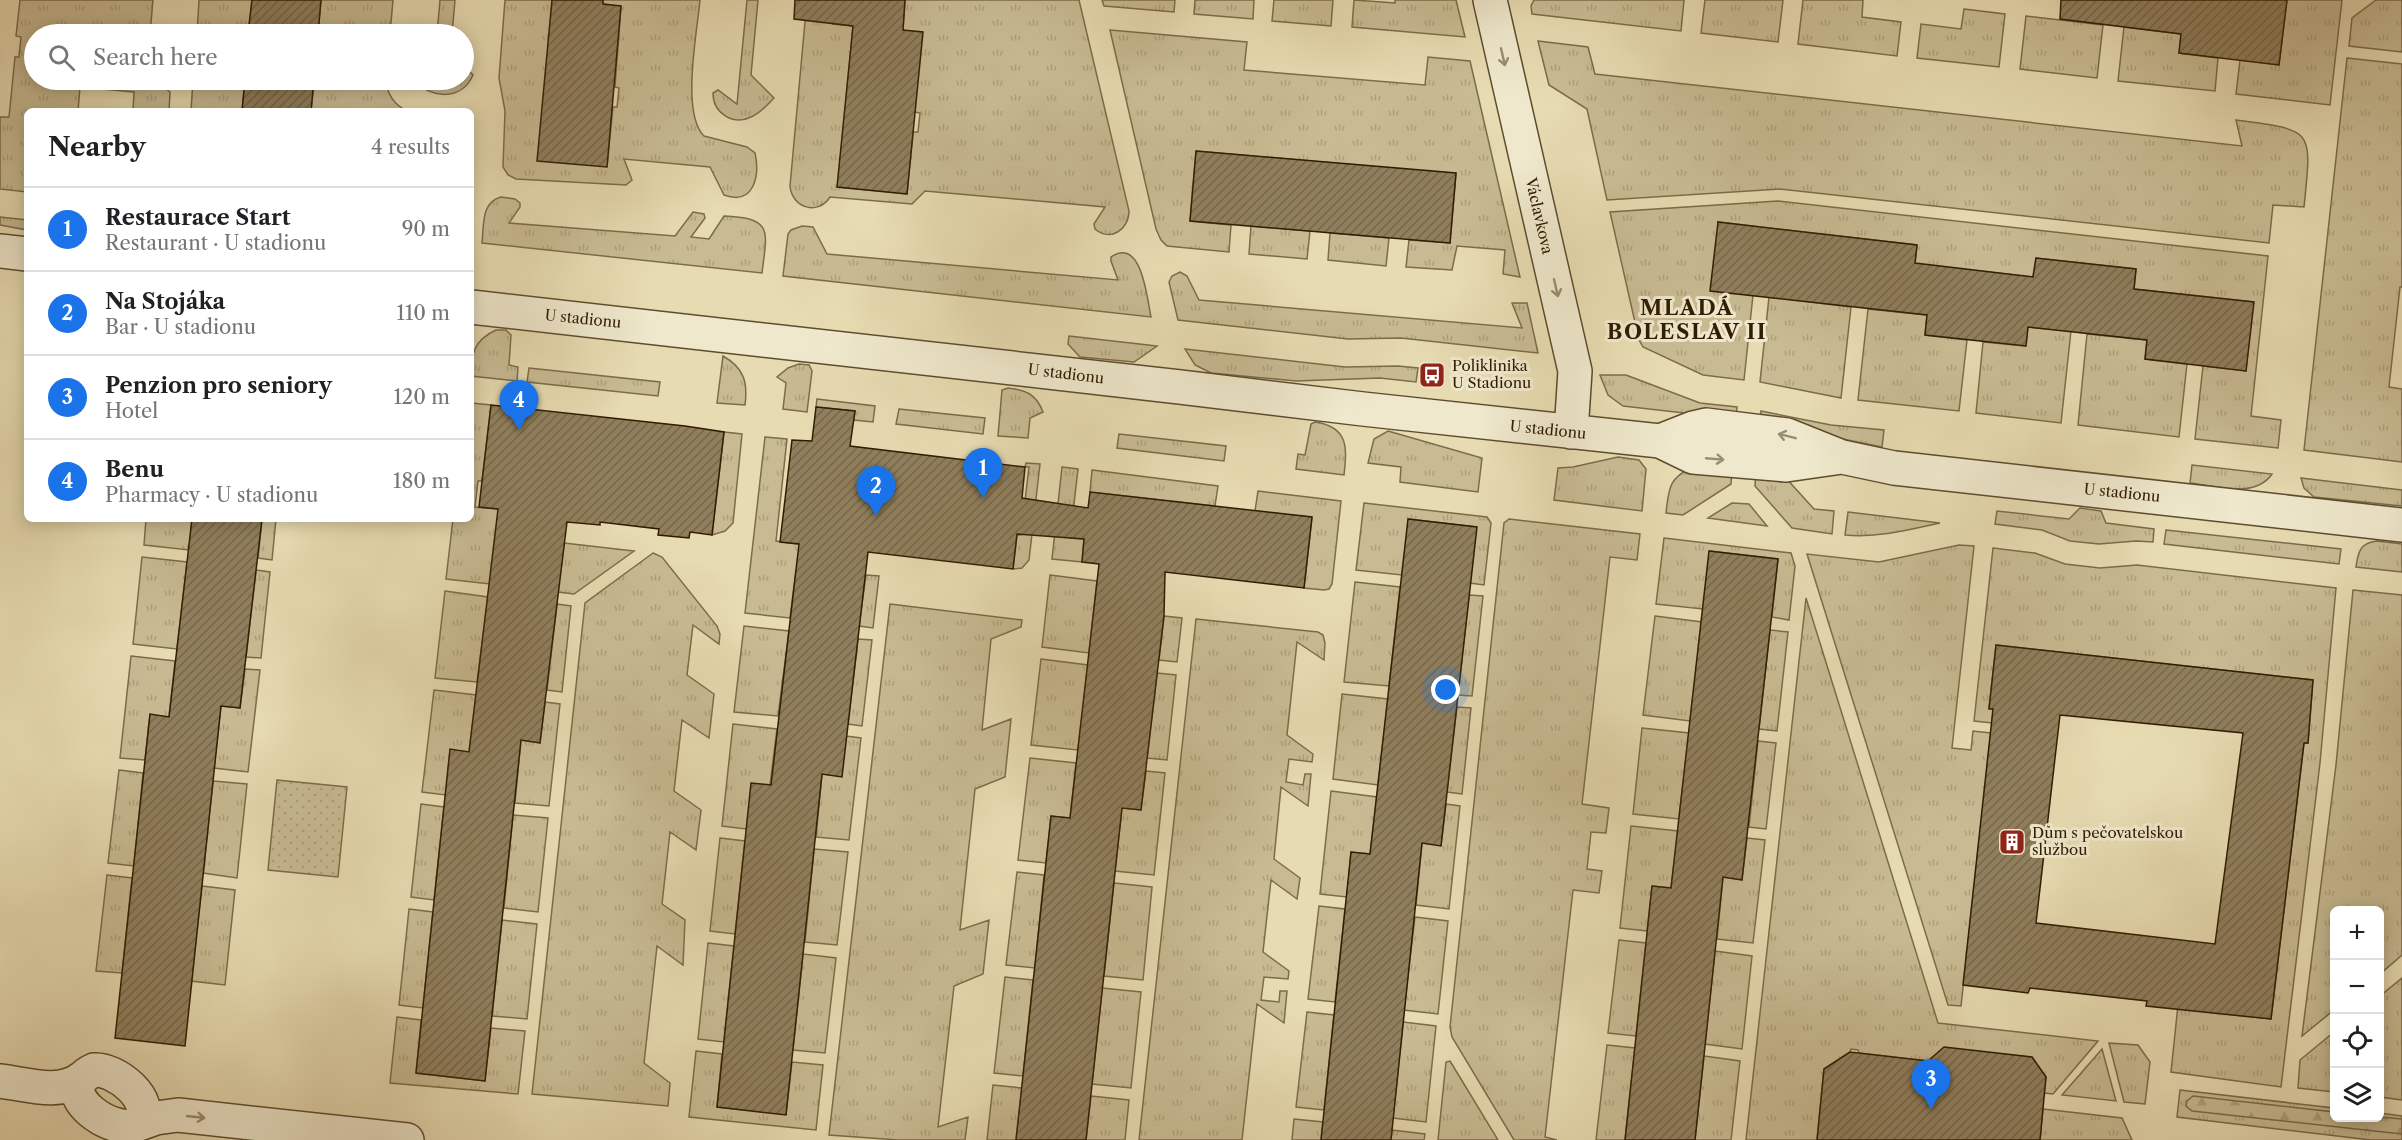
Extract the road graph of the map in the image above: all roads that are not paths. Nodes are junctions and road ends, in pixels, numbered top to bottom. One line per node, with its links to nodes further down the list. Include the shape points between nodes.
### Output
1 (1490, 0): 5 (street, Václavkova, one-way to 5, via 1575,371)
2 (0, 251): 3 (street)
3 (24, 254)
4 (474, 307): 5 (street, U stadionu)
5 (1571, 432): 6 (street, U stadionu, via 1660,441 1693,457 1786,465 1842,457 1894,468)
6 (2402, 525)
7 (0, 1081): 8 (street)
8 (72, 1090): 9 (street, via 113,1131 127,1132); 9 (street, via 94,1070 114,1074 141,1098 144,1108)
9 (139, 1124): 10 (street, one-way to 10, via 178,1115)
10 (407, 1140)

